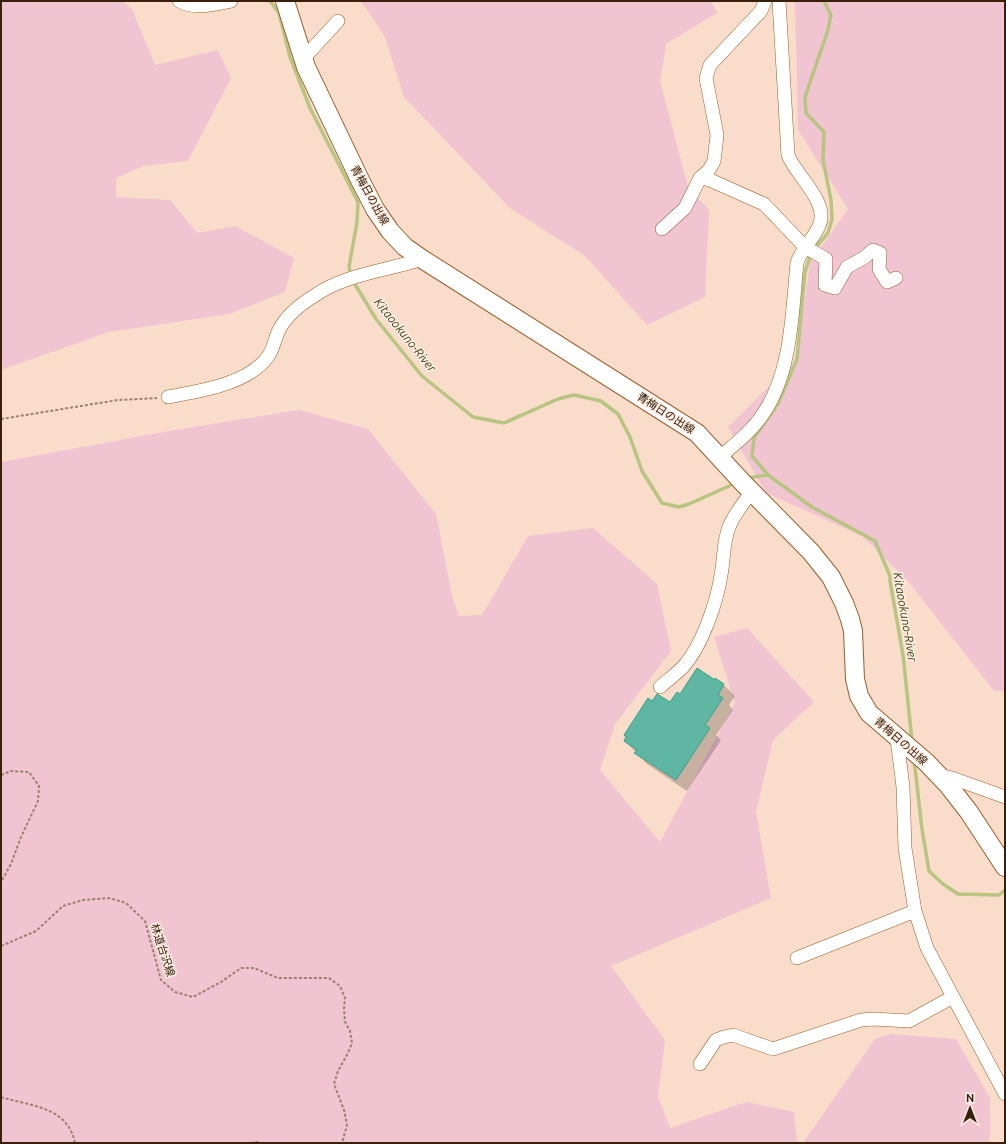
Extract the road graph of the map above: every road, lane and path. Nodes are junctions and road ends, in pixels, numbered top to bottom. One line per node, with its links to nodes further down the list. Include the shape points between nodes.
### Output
1 (180, 1): 2 (street, via 193,6)
2 (231, 1)
3 (285, 1): 7 (main road, 青梅日の出線)
4 (765, 1): 8 (street, via 761,11 710,65 706,78 717,135 714,161)
5 (778, 1): 10 (street, via 788,155 792,165 812,191 822,212 820,226)
6 (338, 21): 7 (street)
7 (303, 59): 11 (main road, 青梅日の出線, via 375,209 405,247)
8 (700, 178): 9 (street, via 685,208); 10 (street, via 764,204)
9 (662, 229)
10 (806, 246): 12 (street, via 826,259 825,285 835,288 847,267 873,250 880,253 879,269 888,282); 15 (street, via 796,263 790,337 778,384 763,415)
11 (422, 259): 13 (street, via 345,280 314,296 289,316 280,329 269,355 256,370 205,390); 15 (main road, 青梅日の出線, via 697,433)
12 (896, 278)
13 (168, 397): 14 (path, via 118,400)
14 (1, 419)
15 (720, 457): 16 (main road, 青梅日の出線)
16 (744, 483): 17 (street, via 738,512 729,527 720,586 711,613 697,647 683,666); 18 (main road, 青梅日の出線, via 811,552 831,577 844,603 853,631 855,678 859,696 869,713)
17 (660, 687)
18 (902, 743): 20 (main road, 青梅日の出線); 24 (street, via 905,848)
19 (1, 775): 23 (path, via 11,771 29,772 38,786 38,801)
20 (939, 775): 21 (street); 22 (main road, 青梅日の出線, via 969,812)
21 (1005, 796)
22 (1005, 867)
23 (1, 882)
24 (915, 911): 26 (street); 27 (street, via 928,948)
25 (1, 946): 34 (path, 林道台沢線, via 36,931 63,906 83,900 109,898 126,903 145,921 161,980 175,992 193,997 241,968 254,968 278,978 329,978 340,986 345,998 346,1022 352,1042 334,1084 347,1125)
26 (797, 958)
27 (953, 997): 28 (street, via 909,1021 861,1020 772,1049 733,1036 724,1036 716,1040); 29 (street)
28 (700, 1064)
29 (1005, 1094)
30 (1, 1096): 31 (path, via 52,1112 64,1121)
31 (75, 1143)
32 (250, 1143): 33 (path)
33 (261, 1143)
34 (342, 1143)

